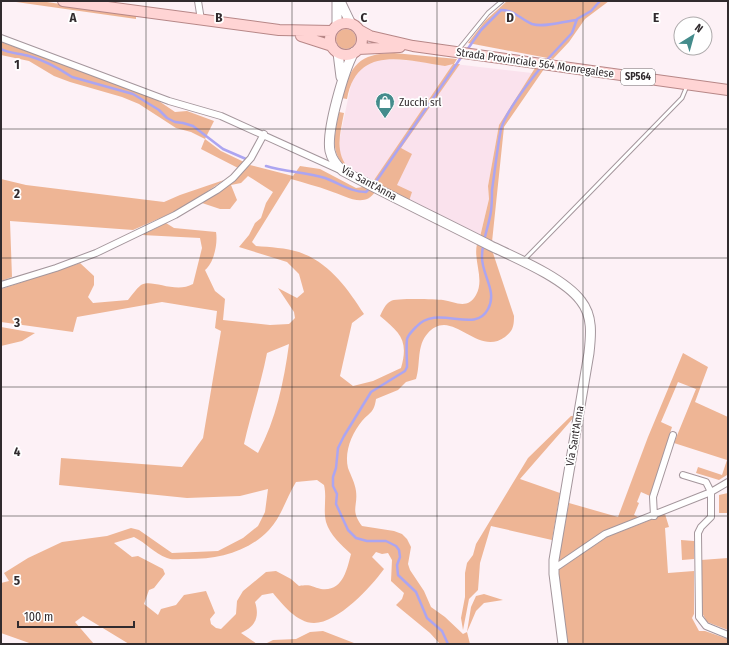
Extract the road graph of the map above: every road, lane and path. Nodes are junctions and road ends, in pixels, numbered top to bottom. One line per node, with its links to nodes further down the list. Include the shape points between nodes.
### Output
1 (64, 1): 5 (main road, Strada Provinciale 564 Monregalese / SP564)
2 (198, 1): 5 (street)
3 (338, 1): 6 (street); 7 (street)
4 (502, 1): 13 (lane, via 485,17)
5 (201, 20): 8 (main road, Strada Provinciale 564 Monregalese / SP564)
6 (355, 27): 7 (main road, Strada Provinciale 564 Monregalese / SP564, via 346,23); 10 (main road, Strada Provinciale 564 Monregalese / SP564, via 370,36); 12 (main road, via 362,39)
7 (335, 28): 8 (main road, Strada Provinciale 564 Monregalese / SP564); 11 (main road, via 330,39)
8 (279, 30): 11 (main road, Strada Provinciale 564 Monregalese / SP564, via 312,39)
9 (1, 38): 17 (street, via 169,100 221,116)
10 (413, 46): 12 (main road, Strada Provinciale 564 Monregalese / SP564); 13 (main road, Strada Provinciale 564 Monregalese / SP564)
11 (335, 50): 12 (main road, Strada Provinciale 564 Monregalese / SP564, via 346,55); 14 (street, Via Sant'Anna)
12 (356, 51): 14 (street, Via Sant'Anna)
13 (462, 52): 15 (main road, Strada Provinciale 564 Monregalese / SP564)
14 (341, 80): 18 (street, Via Sant'Anna, via 329,144 333,160)
15 (688, 84): 16 (main road, Strada Provinciale 564 Monregalese / SP564); 19 (lane, via 682,98)
16 (728, 90)
17 (264, 134): 18 (street); 20 (street, via 252,158 234,178 175,215 96,253)
18 (344, 171): 19 (street, Via Sant'Anna)
19 (522, 261): 26 (street, Via Sant'Anna, via 578,297 588,313 591,329 587,369)
20 (1, 285)
21 (673, 435): 25 (street, via 653,497)
22 (683, 475): 24 (street, via 706,482)
23 (728, 482): 24 (street)
24 (712, 492): 25 (street); 27 (street, via 711,516 698,533 698,614 706,626)
25 (654, 516): 26 (street, via 605,534)
26 (553, 567): 28 (street, Via Sant'Anna)
27 (728, 635)
28 (563, 644)

